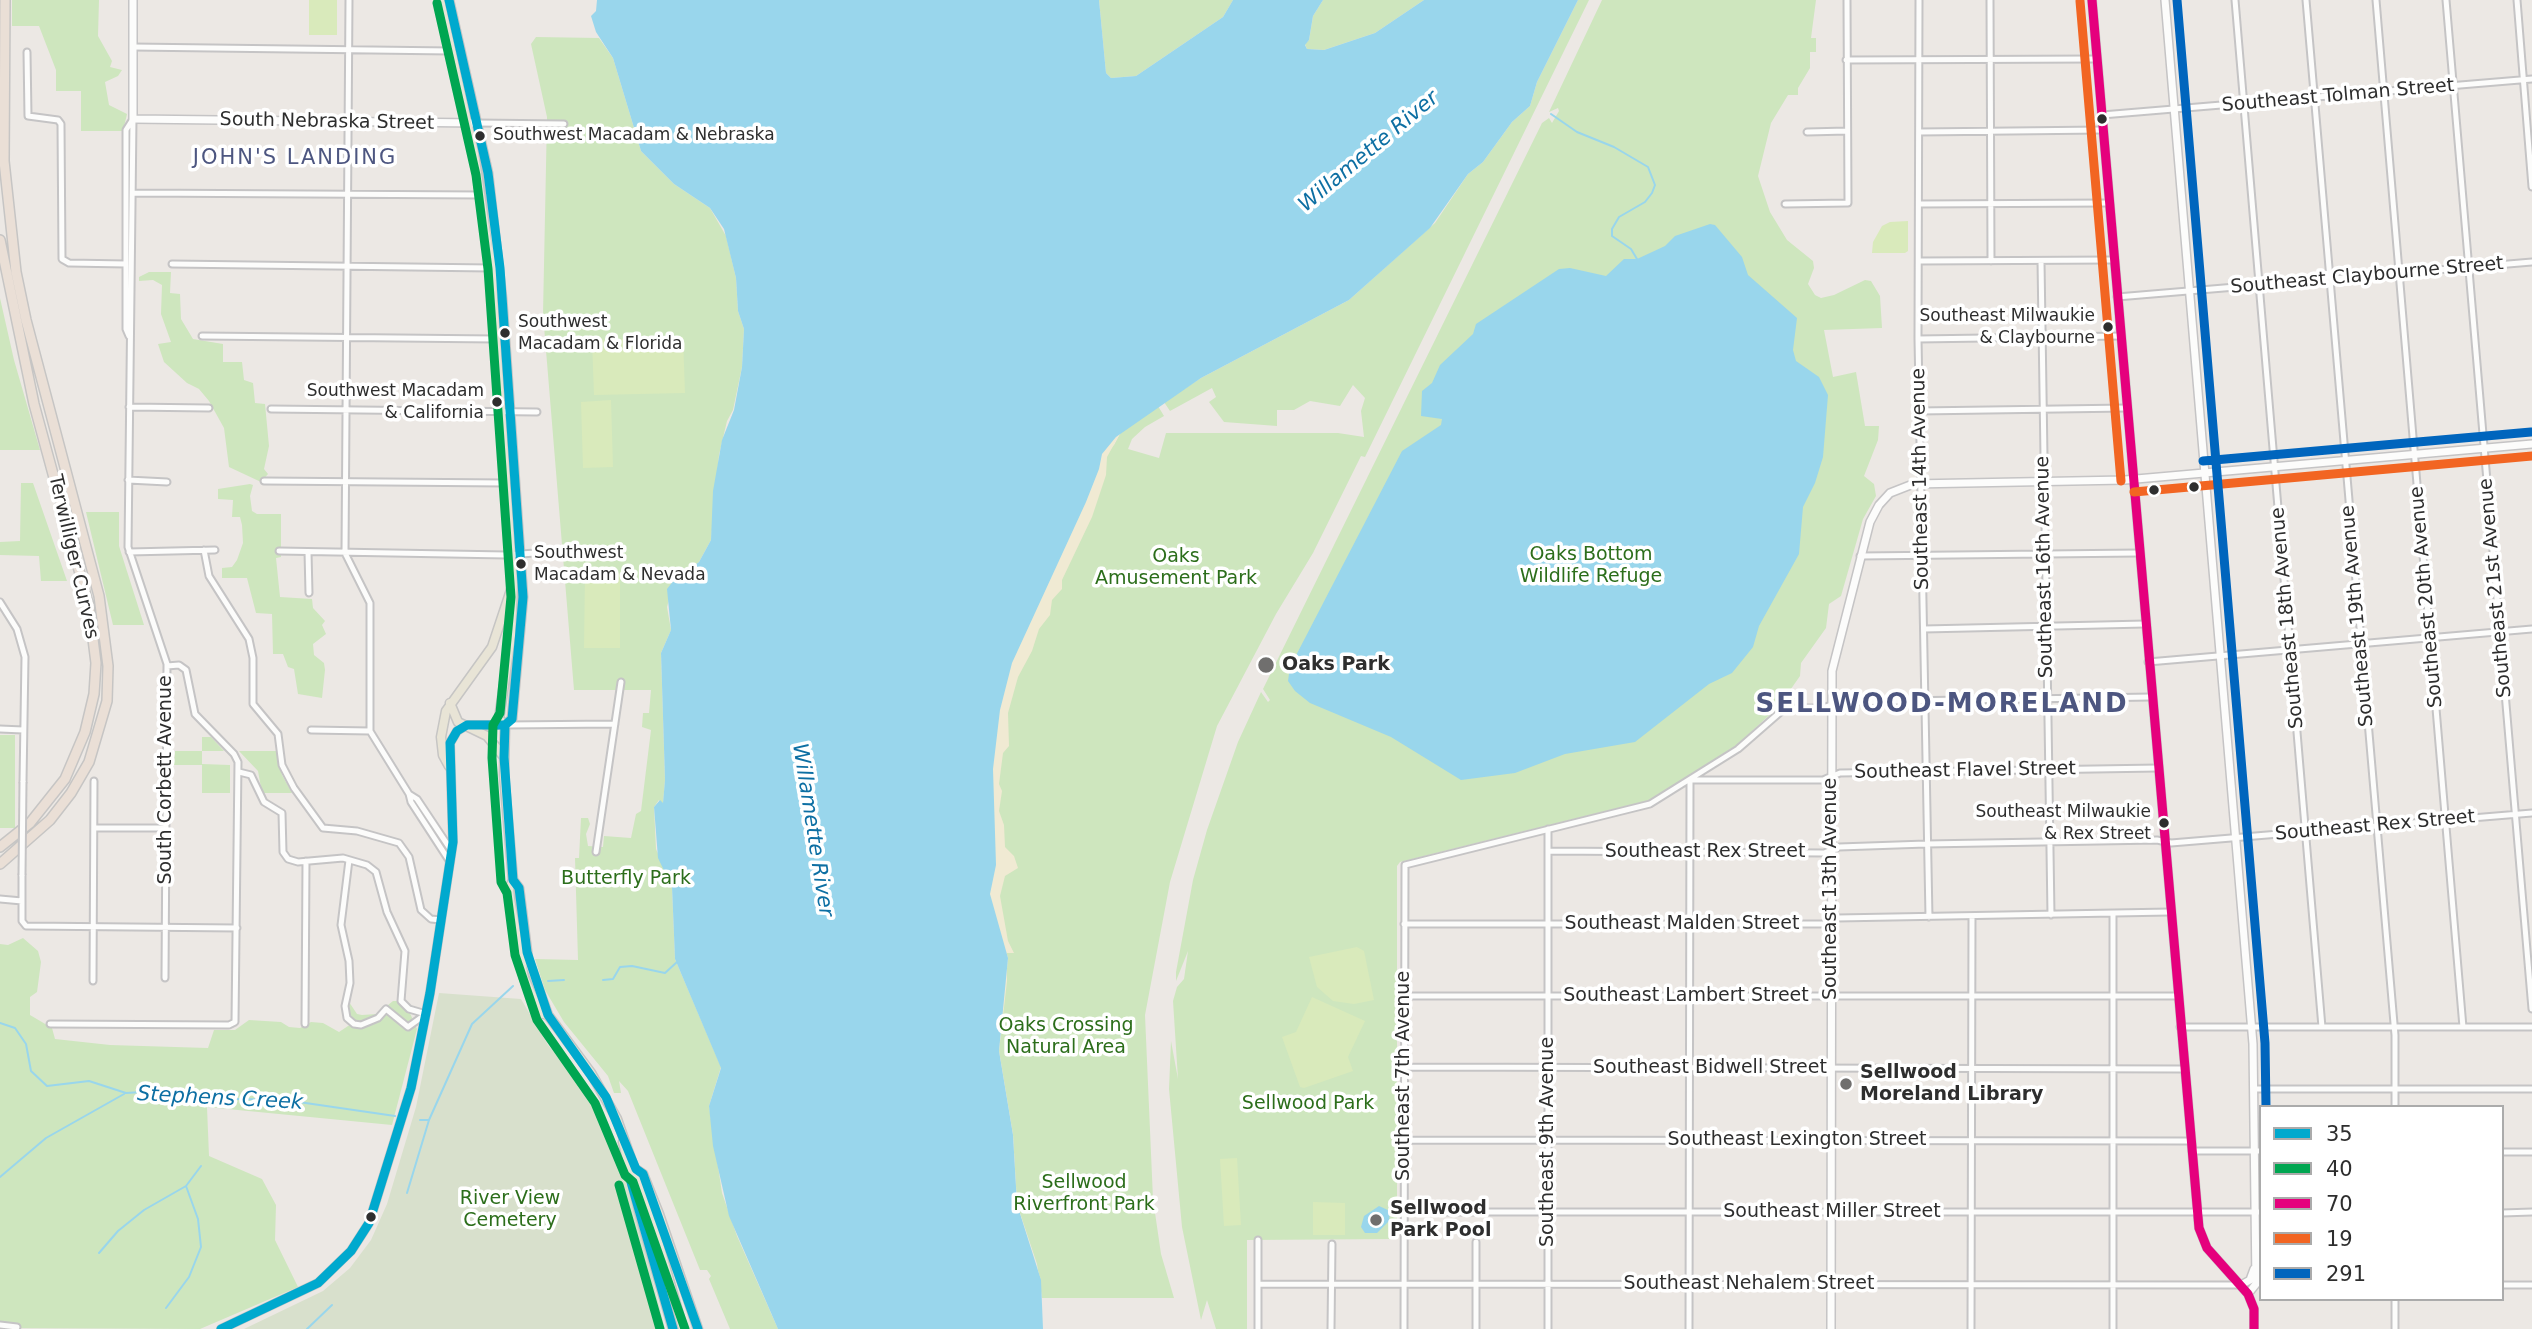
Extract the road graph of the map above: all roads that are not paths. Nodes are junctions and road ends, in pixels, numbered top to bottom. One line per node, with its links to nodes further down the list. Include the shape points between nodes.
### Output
1 (5, 0): 166 (highway, Terwilliger Curves, via 4,161 12,245 26,320 105,624 107,701 89,762 71,793 29,842)
2 (133, 0): 16 (street, South Corbett Avenue)
3 (349, 0): 17 (street)
4 (440, 0): 18 (main road)
5 (449, 0): 34 (main road)
6 (1847, 0): 23 (street)
7 (1919, 0): 20 (street, Southeast 14th Avenue)
8 (1990, 0): 21 (street)
9 (2092, 0): 22 (street)
10 (2165, 0): 30 (street)
11 (2235, 0): 29 (street, Southeast 18th Avenue)
12 (2306, 0): 28 (street, Southeast 19th Avenue)
13 (2376, 0): 27 (street, Southeast 20th Avenue)
14 (2446, 0): 26 (street, Southeast 21st Avenue)
15 (2517, 0): 25 (street)
16 (134, 47): 17 (street); 32 (street, South Corbett Avenue)
17 (349, 50): 18 (street); 33 (street)
18 (452, 51): 34 (main road)
19 (27, 52): 55 (street, via 28,117 60,121 64,261)
20 (1919, 59): 21 (street); 23 (street); 38 (street, Southeast 14th Avenue)
21 (1990, 59): 22 (street); 39 (street)
22 (2097, 59): 31 (street)
23 (1846, 60): 37 (street)
24 (2532, 79): 25 (street, Southeast Tolman Street)
25 (2523, 80): 26 (street, Southeast Tolman Street); 41 (street)
26 (2454, 86): 27 (street, Southeast Tolman Street); 58 (street, Southeast 21st Avenue)
27 (2384, 91): 28 (street, Southeast Tolman Street); 60 (street, Southeast 20th Avenue)
28 (2314, 97): 29 (street, Southeast Tolman Street); 61 (street, Southeast 19th Avenue)
29 (2244, 103): 30 (street, Southeast Tolman Street); 62 (street, Southeast 18th Avenue)
30 (2174, 109): 31 (street, Southeast Tolman Street); 63 (street)
31 (2102, 115): 36 (street)
32 (133, 119): 33 (street, South Nebraska Street); 42 (street, South Corbett Avenue); 55 (street, South Corbett Avenue, via 126,128)
33 (348, 122): 34 (street, South Nebraska Street); 43 (street)
34 (472, 123): 35 (street, South Nebraska Street); 44 (main road); 59 (main road, via 488,173)
35 (564, 124)
36 (2103, 130): 39 (street); 46 (street)
37 (1847, 131): 40 (street); 47 (street, via 1848,203)
38 (1919, 131): 39 (street); 48 (street, Southeast 14th Avenue)
39 (1990, 131): 45 (street)
40 (1807, 132)
41 (2532, 187)
42 (134, 193): 43 (street); 65 (street, South Corbett Avenue)
43 (348, 194): 44 (street); 57 (street)
44 (482, 195): 59 (main road)
45 (1991, 203): 46 (street); 48 (street); 52 (street)
46 (2109, 203): 50 (street)
47 (1785, 204)
48 (1919, 204): 51 (street, Southeast 14th Avenue)
49 (0, 240): 157 (highway, Terwilliger Curves, via 34,404 89,607 96,663 85,732 65,779 30,823)
50 (2114, 260): 53 (street); 64 (street)
51 (1919, 261): 52 (street); 71 (street, Southeast 14th Avenue)
52 (1991, 261): 53 (street)
53 (2041, 261): 68 (street, Southeast 16th Avenue)
54 (2532, 262): 58 (street, Southeast Claybourne Street)
55 (126, 264): 65 (street, South Corbett Avenue)
56 (172, 264): 57 (street)
57 (346, 266): 59 (street); 69 (street)
58 (2469, 267): 60 (street, Southeast Claybourne Street); 82 (street, Southeast 21st Avenue)
59 (495, 268): 70 (main road); 79 (main road)
60 (2399, 273): 61 (street, Southeast Claybourne Street); 83 (street, Southeast 20th Avenue)
61 (2330, 279): 62 (street, Southeast Claybourne Street); 84 (street, Southeast 19th Avenue)
62 (2260, 285): 63 (street, Southeast Claybourne Street); 85 (street, Southeast 18th Avenue)
63 (2189, 292): 64 (street, Southeast Claybourne Street); 86 (street)
64 (2117, 298): 67 (street)
65 (129, 336): 72 (street, South Corbett Avenue)
66 (202, 336): 69 (street)
67 (2121, 336): 68 (street); 74 (street)
68 (2041, 337): 71 (street); 77 (street, Southeast 16th Avenue)
69 (346, 338): 70 (street); 76 (street)
70 (496, 339): 79 (main road)
71 (1919, 339): 78 (street, Southeast 14th Avenue)
72 (129, 407): 73 (street); 87 (street, South Corbett Avenue)
73 (209, 408)
74 (2127, 408): 77 (street); 88 (street)
75 (271, 409): 76 (street)
76 (345, 410): 79 (street); 91 (street)
77 (2042, 410): 78 (street); 92 (street, Southeast 16th Avenue)
78 (1919, 411): 94 (street, Southeast 14th Avenue)
79 (506, 412): 80 (street); 93 (main road); 102 (main road)
80 (537, 412)
81 (2532, 444): 82 (street, Southeast 13th Avenue)
82 (2483, 449): 83 (street, Southeast 13th Avenue); 115 (street, Southeast 21st Avenue)
83 (2415, 454): 84 (street, Southeast 13th Avenue); 116 (street, Southeast 20th Avenue)
84 (2344, 460): 85 (street, Southeast 13th Avenue); 117 (street, Southeast 19th Avenue)
85 (2274, 466): 86 (street, Southeast 13th Avenue); 118 (street, Southeast 18th Avenue)
86 (2204, 473): 88 (street, Southeast 13th Avenue); 119 (street)
87 (128, 480): 90 (street); 98 (street, South Corbett Avenue)
88 (2133, 480): 92 (street, Southeast 13th Avenue); 103 (street)
89 (264, 481): 91 (street)
90 (167, 482)
91 (344, 482): 93 (street); 100 (street)
92 (2043, 482): 94 (street, Southeast 13th Avenue); 105 (street, Southeast 16th Avenue)
93 (506, 483): 104 (main road)
94 (1921, 484): 106 (street, Southeast 13th Avenue, via 1900,487 1884,499 1870,522); 107 (street, Southeast 14th Avenue)
95 (204, 550): 96 (street); 98 (street); 175 (street, via 209,576 249,639 253,704 278,734 282,765 294,788 323,828 358,831 399,843 409,857 420,906 427,916)
96 (215, 550)
97 (279, 551): 99 (street)
98 (129, 552): 121 (street, South Corbett Avenue)
99 (308, 552): 100 (street); 109 (street)
100 (345, 552): 104 (street); 134 (street, via 370,603)
101 (550, 552): 102 (street)
102 (522, 553): 104 (street); 130 (main road, via 522,635 512,719)
103 (2139, 553): 105 (street); 111 (street)
104 (512, 554): 108 (main road)
105 (2045, 554): 107 (street); 112 (street, Southeast 16th Avenue)
106 (1860, 556): 107 (street); 127 (street, Southeast 13th Avenue, via 1833,662)
107 (1923, 556): 113 (street, Southeast 14th Avenue)
108 (513, 584): 126 (main road, via 492,647 477,673); 130 (main road, via 499,719)
109 (309, 593)
110 (0, 602): 132 (street, via 24,650)
111 (2145, 624): 112 (street); 120 (street)
112 (2046, 626): 113 (street); 124 (street, Southeast 16th Avenue)
113 (1924, 629): 125 (street, Southeast 14th Avenue)
114 (2532, 629): 115 (street)
115 (2500, 632): 116 (street); 146 (street, Southeast 21st Avenue)
116 (2431, 637): 117 (street); 147 (street, Southeast 20th Avenue)
117 (2361, 644): 118 (street); 148 (street, Southeast 19th Avenue)
118 (2290, 650): 119 (street); 152 (street, Southeast 18th Avenue)
119 (2220, 656): 120 (street); 153 (street)
120 (2148, 662): 123 (street)
121 (167, 666): 139 (street, via 186,670 195,714 234,754); 150 (street, South Corbett Avenue)
122 (621, 682): 128 (street)
123 (2151, 697): 124 (street); 137 (street)
124 (2048, 698): 125 (street); 138 (street, Southeast 16th Avenue)
125 (1926, 700): 127 (street); 140 (street, Southeast 14th Avenue)
126 (450, 703): 129 (main road, via 458,722); 136 (main road, via 442,727 443,755)
127 (1831, 705): 141 (street, Southeast 13th Avenue); 142 (street, via 1784,708 1738,750)
128 (615, 724): 130 (street); 161 (street)
129 (467, 725): 130 (street); 135 (main road, via 491,739); 136 (street, via 450,743)
130 (505, 725): 135 (main road)
131 (0, 729): 132 (street)
132 (23, 730): 169 (street, bridge)
133 (311, 730): 134 (street)
134 (370, 731): 144 (street)
135 (504, 757): 167 (main road)
136 (449, 766): 160 (street)
137 (2158, 768): 138 (street, Southeast Flavel Street); 155 (street)
138 (2049, 770): 140 (street, Southeast Flavel Street); 154 (street, Southeast 16th Avenue)
139 (239, 772): 164 (street, via 251,775 261,799 282,813 285,856); 182 (street)
140 (1927, 772): 141 (street, Southeast Flavel Street, via 1840,773); 156 (street, Southeast 14th Avenue)
141 (1831, 777): 142 (street, Southeast Flavel Street); 158 (street, Southeast 13th Avenue)
142 (1690, 780): 151 (street, via 1650,804); 162 (street)
143 (94, 781): 149 (street)
144 (409, 794): 160 (street); 165 (street)
145 (2532, 813): 146 (street, Southeast Rex Street)
146 (2516, 814): 147 (street, Southeast Rex Street); 194 (street, Southeast 21st Avenue)
147 (2447, 820): 148 (street, Southeast Rex Street); 203 (street, Southeast 20th Avenue)
148 (2376, 825): 152 (street, Southeast Rex Street); 202 (street, Southeast 19th Avenue)
149 (94, 828): 150 (street); 180 (street)
150 (166, 828): 181 (street, South Corbett Avenue)
151 (1548, 829): 159 (street, Southeast 9th Avenue); 177 (street, Southeast 7th Avenue, via 1405,866)
152 (2306, 831): 153 (street, Southeast Rex Street); 201 (street, Southeast 18th Avenue)
153 (2236, 838): 155 (street, Southeast Rex Street); 200 (street)
154 (2050, 842): 155 (street, Southeast Rex Street); 156 (street, Southeast Rex Street); 172 (street, Southeast 16th Avenue)
155 (2164, 842): 170 (street)
156 (1926, 844): 158 (street, Southeast Rex Street); 174 (street, Southeast 14th Avenue)
157 (0, 847)
158 (1831, 850): 162 (street, Southeast Rex Street); 176 (street, Southeast 13th Avenue)
159 (1548, 851): 162 (street, Southeast Rex Street); 178 (street, Southeast 9th Avenue)
160 (452, 852): 165 (street)
161 (596, 852)
162 (1689, 852): 179 (street)
163 (349, 860): 164 (street); 195 (street, via 371,867 378,875 387,912 405,951 401,1001); 195 (street, via 341,925 349,961 345,1014 350,1022 361,1025 386,1009 406,1027)
164 (306, 861): 198 (street)
165 (450, 862): 175 (street)
166 (0, 864)
167 (513, 880): 183 (main road, via 509,889); 184 (main road, via 519,888)
168 (0, 900): 169 (street)
169 (22, 901): 180 (street, via 23,925)
170 (2170, 912): 171 (street, Southeast Malden Street); 191 (street)
171 (2113, 914): 172 (street, Southeast Malden Street); 193 (street)
172 (2051, 915): 173 (street, Southeast Malden Street)
173 (1972, 916): 174 (street, Southeast Malden Street); 190 (street)
174 (1929, 917): 176 (street, Southeast Malden Street)
175 (441, 920): 195 (street)
176 (1831, 921): 179 (street, Southeast Malden Street); 189 (street, Southeast 13th Avenue)
177 (1404, 924): 178 (street, Southeast Malden Street); 187 (street, Southeast 7th Avenue)
178 (1548, 924): 179 (street, Southeast Malden Street); 188 (street, Southeast 9th Avenue)
179 (1689, 925): 192 (street)
180 (93, 928): 181 (street); 186 (street)
181 (166, 928): 182 (street); 185 (street, South Corbett Avenue)
182 (237, 929): 197 (street, via 234,1023)
183 (519, 957): 184 (main road); 196 (main road, via 534,1003 540,1013)
184 (529, 964): 196 (main road)
185 (165, 978)
186 (93, 981)
187 (1404, 996): 188 (street, Southeast Lambert Street); 205 (street, Southeast 7th Avenue)
188 (1548, 996): 192 (street, Southeast Lambert Street); 206 (street, Southeast 9th Avenue)
189 (1831, 996): 190 (street, Southeast Lambert Street); 192 (street, Southeast Lambert Street); 208 (street, Southeast 13th Avenue)
190 (1972, 996): 193 (street, Southeast Lambert Street); 209 (street)
191 (2178, 996): 193 (street, Southeast Lambert Street); 199 (street)
192 (1689, 997): 207 (street)
193 (2113, 997): 210 (street)
194 (2532, 1009)
195 (426, 1014): 260 (street, via 396,1143 374,1212 358,1242 336,1268 310,1288)
196 (548, 1015): 216 (main road, via 606,1097)
197 (50, 1024)
198 (305, 1024)
199 (2180, 1027): 200 (street); 211 (street)
200 (2252, 1027): 201 (street); 213 (street)
201 (2322, 1027): 202 (street)
202 (2394, 1027): 203 (street); 214 (street, Southeast 19th Avenue)
203 (2463, 1027): 204 (street)
204 (2532, 1027)
205 (1404, 1068): 206 (street, Southeast Bidwell Street); 217 (street, Southeast 7th Avenue)
206 (1548, 1068): 207 (street, Southeast Bidwell Street); 218 (street, Southeast 9th Avenue)
207 (1689, 1068): 208 (street, Southeast Bidwell Street); 219 (street)
208 (1830, 1069): 209 (street, Southeast Bidwell Street); 221 (street, Southeast 13th Avenue)
209 (1972, 1069): 210 (street, Southeast Bidwell Street); 220 (street)
210 (2113, 1069): 211 (street, Southeast Bidwell Street); 222 (street)
211 (2184, 1069): 223 (street)
212 (2532, 1089): 214 (street)
213 (2254, 1090): 214 (street); 224 (street)
214 (2395, 1090): 215 (street, Southeast 19th Avenue)
215 (2395, 1105)
216 (623, 1135): 228 (main road); 261 (main road, via 622,1147)
217 (1404, 1140): 218 (street, Southeast Lexington Street); 229 (street, Southeast 7th Avenue)
218 (1549, 1140): 219 (street, Southeast Lexington Street); 230 (street, Southeast 9th Avenue)
219 (1689, 1140): 221 (street, Southeast Lexington Street); 231 (street)
220 (1971, 1140): 221 (street, Southeast Lexington Street); 222 (street, Southeast Lexington Street); 232 (street)
221 (1831, 1141): 237 (street, Southeast 13th Avenue)
222 (2113, 1141): 223 (street, Southeast Lexington Street); 233 (street)
223 (2191, 1141): 225 (street)
224 (2257, 1151): 225 (street); 235 (street)
225 (2192, 1152): 234 (street)
226 (2504, 1152): 227 (street)
227 (2532, 1152)
228 (636, 1169): 262 (main road); 263 (main road, via 643,1174)
229 (1404, 1212): 230 (street, Southeast Miller Street); 245 (street, Southeast 7th Avenue)
230 (1548, 1212): 231 (street, Southeast Miller Street); 247 (street, Southeast 9th Avenue)
231 (1688, 1212): 237 (street, Southeast Miller Street); 248 (street)
232 (1972, 1212): 233 (street, Southeast Miller Street); 237 (street, Southeast Miller Street); 250 (street)
233 (2113, 1212): 234 (street, Southeast Miller Street); 251 (street)
234 (2197, 1212): 235 (street, Southeast Miller Street); 252 (street, via 2203,1243)
235 (2258, 1212): 242 (street)
236 (2532, 1212): 238 (street)
237 (1831, 1213): 249 (street, Southeast 13th Avenue)
238 (2504, 1213)
239 (1258, 1240): 243 (street)
240 (1476, 1242): 246 (street)
241 (1332, 1244): 244 (street)
242 (2254, 1269): 252 (street, via 2250,1280); 253 (street)
243 (1258, 1284): 244 (street, Southeast Nehalem Street); 264 (street)
244 (1332, 1284): 245 (street, Southeast Nehalem Street); 265 (street)
245 (1404, 1284): 246 (street, Southeast Nehalem Street); 266 (street, Southeast 7th Avenue)
246 (1476, 1284): 247 (street, Southeast Nehalem Street); 267 (street)
247 (1548, 1284): 248 (street, Southeast Nehalem Street); 268 (street, Southeast 9th Avenue)
248 (1689, 1284): 249 (street, Southeast Nehalem Street); 269 (street)
249 (1830, 1284): 250 (street, Southeast Nehalem Street); 270 (street, Southeast 13th Avenue)
250 (1971, 1284): 251 (street, Southeast Nehalem Street); 271 (street)
251 (2113, 1284): 252 (street, Southeast Nehalem Street); 272 (street)
252 (2241, 1284): 256 (street)
253 (2259, 1284): 256 (street)
254 (2504, 1285): 255 (street)
255 (2532, 1285)
256 (2248, 1294): 273 (street)
257 (2395, 1301): 274 (street)
258 (0, 1325): 259 (street)
259 (17, 1327)
260 (221, 1329)
261 (673, 1329)
262 (683, 1329)
263 (698, 1329)
264 (1258, 1329)
265 (1331, 1329)
266 (1404, 1329)
267 (1476, 1329)
268 (1548, 1329)
269 (1689, 1329)
270 (1830, 1329)
271 (1971, 1329)
272 (2113, 1329)
273 (2254, 1329)
274 (2395, 1329)

